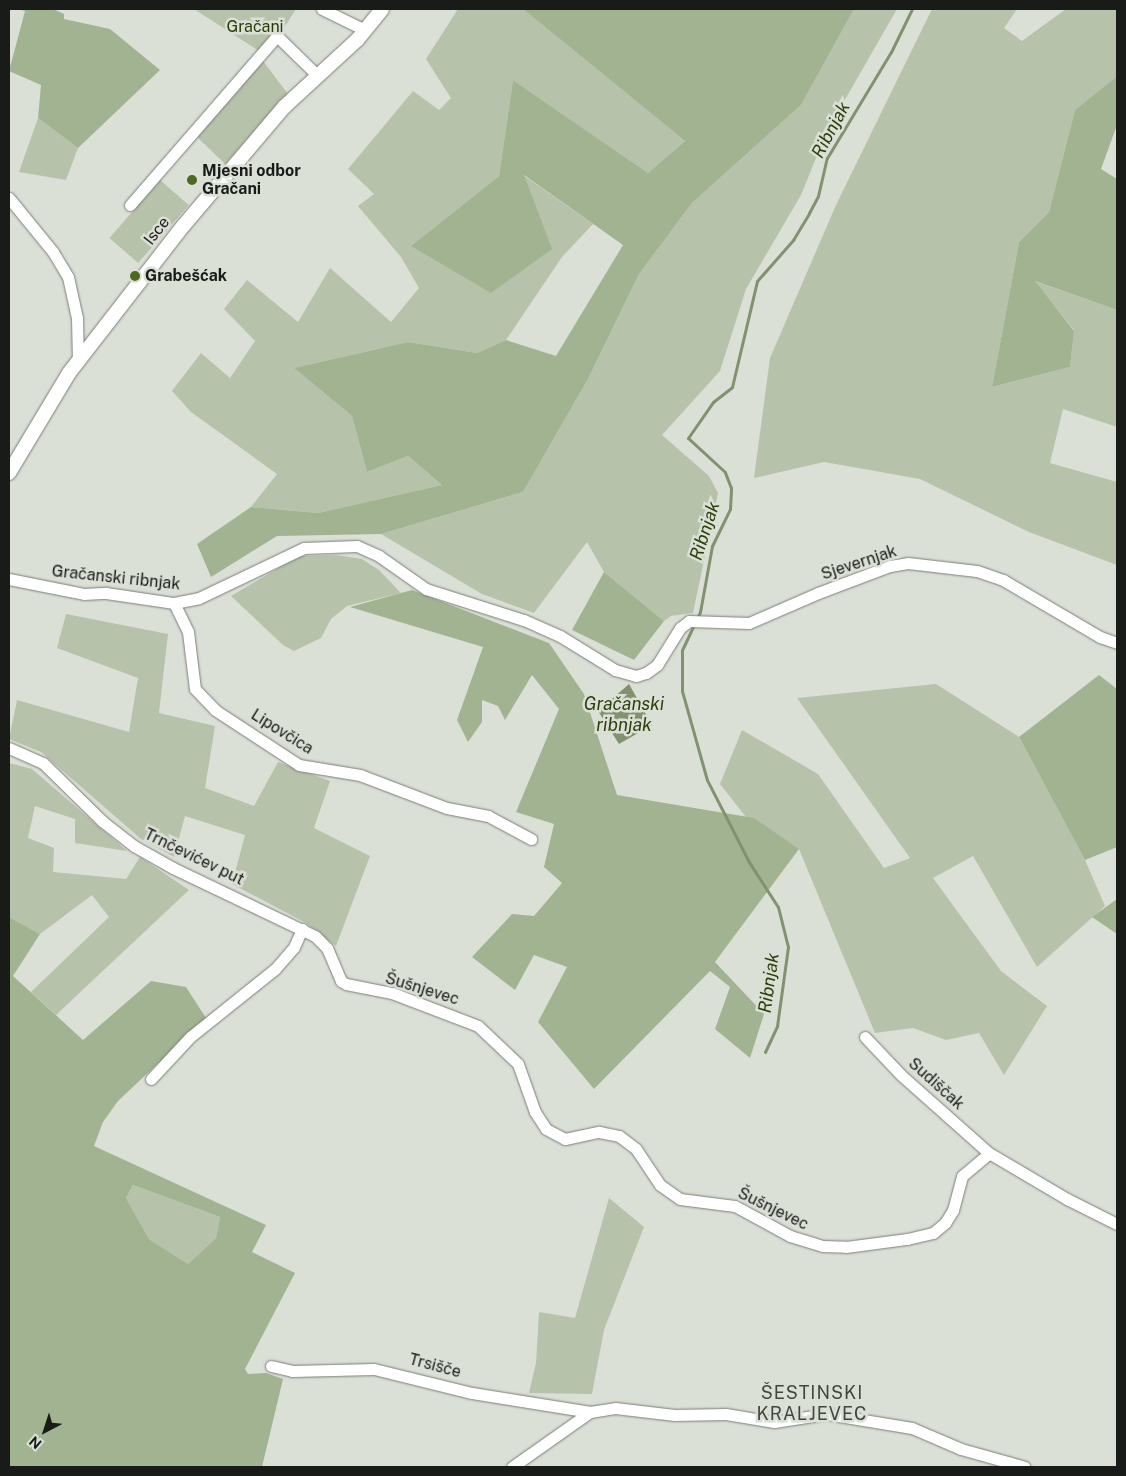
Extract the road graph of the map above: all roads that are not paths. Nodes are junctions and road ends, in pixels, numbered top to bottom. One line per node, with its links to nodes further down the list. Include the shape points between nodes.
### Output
1 (322, 9): 3 (street)
2 (382, 9): 3 (street, Isce)
3 (365, 30): 4 (street, Isce)
4 (317, 75): 6 (street, via 277,36); 7 (street, Isce, via 284,106 220,182)
5 (9, 198): 7 (street, via 54,252 68,278 77,318)
6 (130, 205)
7 (78, 361): 8 (street, Isce)
8 (9, 473)
9 (9, 579): 10 (street, Gračanski ribnjak, via 84,594 106,593)
10 (174, 603): 11 (street, Gračanski ribnjak, via 199,598 304,548 357,546 373,552 426,589 524,620 567,640 615,670 636,676 657,665 680,628); 14 (street, Lipovčica, via 188,632 195,689 215,710 299,765 360,775 447,808 488,816)
11 (689, 621): 12 (street, Sjevernjak, via 755,622 818,593 890,566 908,563 977,571 1004,580 1100,637)
12 (1117, 643)
13 (9, 748): 15 (street, Trnčevićev put, via 43,763 102,821 134,846)
14 (531, 839)
15 (302, 929): 17 (street, via 294,947 275,969 190,1037); 18 (street, Šušnjevec, via 327,948 346,984 418,1002 457,1016 487,1033 518,1064 539,1121 556,1136 574,1139 599,1132 619,1136 636,1149 660,1184 674,1196 736,1206 802,1241 846,1247 933,1233 950,1216 962,1176)
16 (865, 1037): 18 (street, Sudiščak, via 901,1075)
17 (151, 1079)
18 (989, 1152): 19 (street, via 1067,1200)
19 (1117, 1224)
20 (271, 1366): 21 (street, Trsišče, via 292,1372 374,1369 479,1395)
21 (590, 1412): 22 (street); 23 (street, via 603,1408 642,1409 675,1415 726,1414 774,1422 827,1414 912,1428 961,1449)
22 (512, 1467)
23 (1026, 1467)

